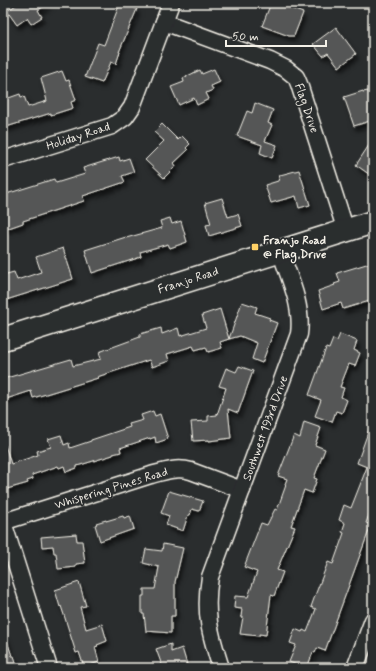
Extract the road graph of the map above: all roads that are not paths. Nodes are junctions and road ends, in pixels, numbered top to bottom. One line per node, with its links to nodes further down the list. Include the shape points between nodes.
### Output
1 (171, 3): 2 (street, Holiday Road)
2 (164, 22): 3 (street, Holiday Road, via 132,106 125,117 105,128); 5 (street, Flag Drive, via 276,63 296,77)
3 (3, 160)
4 (373, 222): 5 (street, Franjo Road)
5 (346, 231): 6 (street, Franjo Road)
6 (280, 251): 7 (street, Franjo Road); 8 (street, Southwest 193rd Drive, via 299,314 299,334)
7 (3, 339)
8 (242, 490): 9 (street, Whispering Pines Road, via 191,471 175,470 151,475); 12 (street, Southwest 193rd Drive, via 210,577 206,603 210,632)
9 (3, 522): 11 (street)
10 (373, 620): 13 (street)
11 (49, 668)
12 (221, 668)
13 (355, 668)

